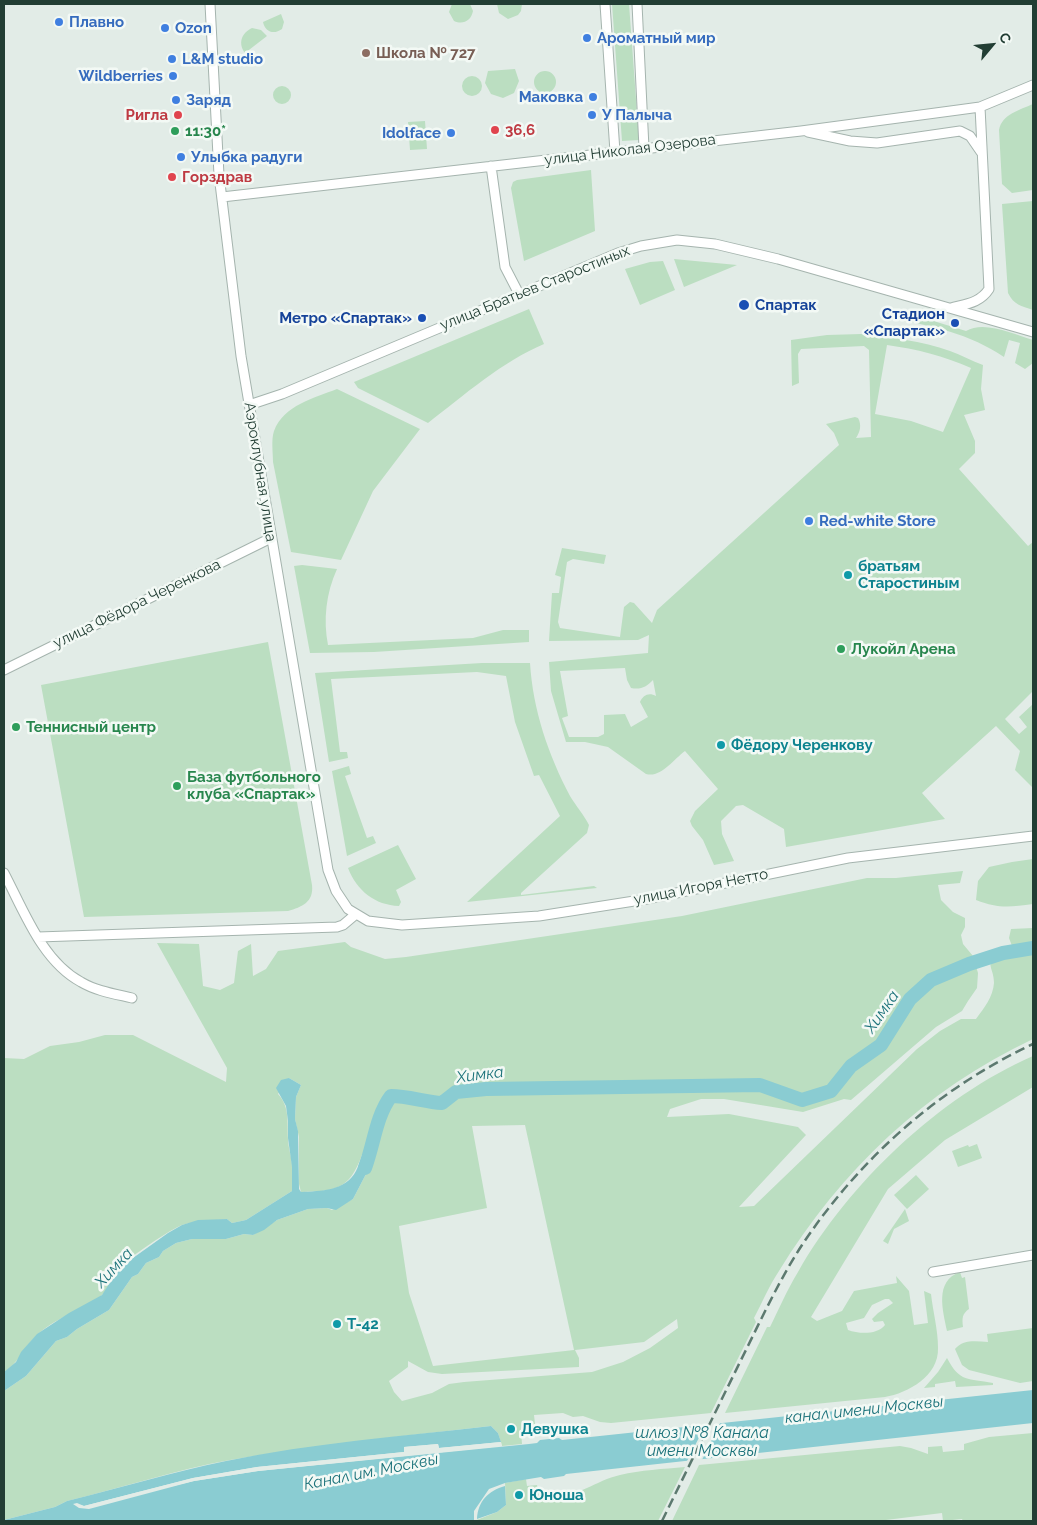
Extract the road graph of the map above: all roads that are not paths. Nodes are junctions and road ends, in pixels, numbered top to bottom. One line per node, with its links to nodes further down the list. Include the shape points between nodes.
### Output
1 (210, 4): 11 (street, Аэроклубная улица)
2 (605, 4): 8 (street)
3 (637, 4): 7 (street)
4 (1033, 85): 5 (street, улица Николая Озерова)
5 (980, 107): 6 (street, улица Николая Озерова); 9 (street)
6 (801, 131): 7 (street, улица Николая Озерова); 9 (street, via 877,143 960,132 970,136)
7 (644, 148): 8 (street, улица Николая Озерова)
8 (615, 152): 10 (street, улица Николая Озерова)
9 (982, 155): 13 (street, via 989,289 984,297 973,303)
10 (491, 166): 11 (street, улица Николая Озерова); 12 (street, via 505,266)
11 (222, 197): 15 (street, Аэроклубная улица)
12 (519, 294): 13 (street, улица Братьев Старостиных, via 618,252 677,240 715,244); 15 (street, улица Братьев Старостиных, via 282,394)
13 (951, 308): 14 (street, улица Братьев Старостиных)
14 (1033, 332)
15 (248, 405): 16 (street, Аэроклубная улица)
16 (270, 538): 17 (street, улица Фёдора Черенкова); 20 (street, Аэроклубная улица, via 328,870 336,891 348,909)
17 (4, 670)
18 (1033, 836): 21 (street, улица Игоря Нетто, via 848,858 539,916 402,925)
19 (4, 873): 22 (street)
20 (356, 914): 21 (street, Аэроклубная улица); 22 (street, via 336,927)
21 (368, 921)
22 (38, 937): 23 (street, via 57,966 82,983)
23 (132, 998)
24 (1033, 1255): 25 (street)
25 (933, 1272)

